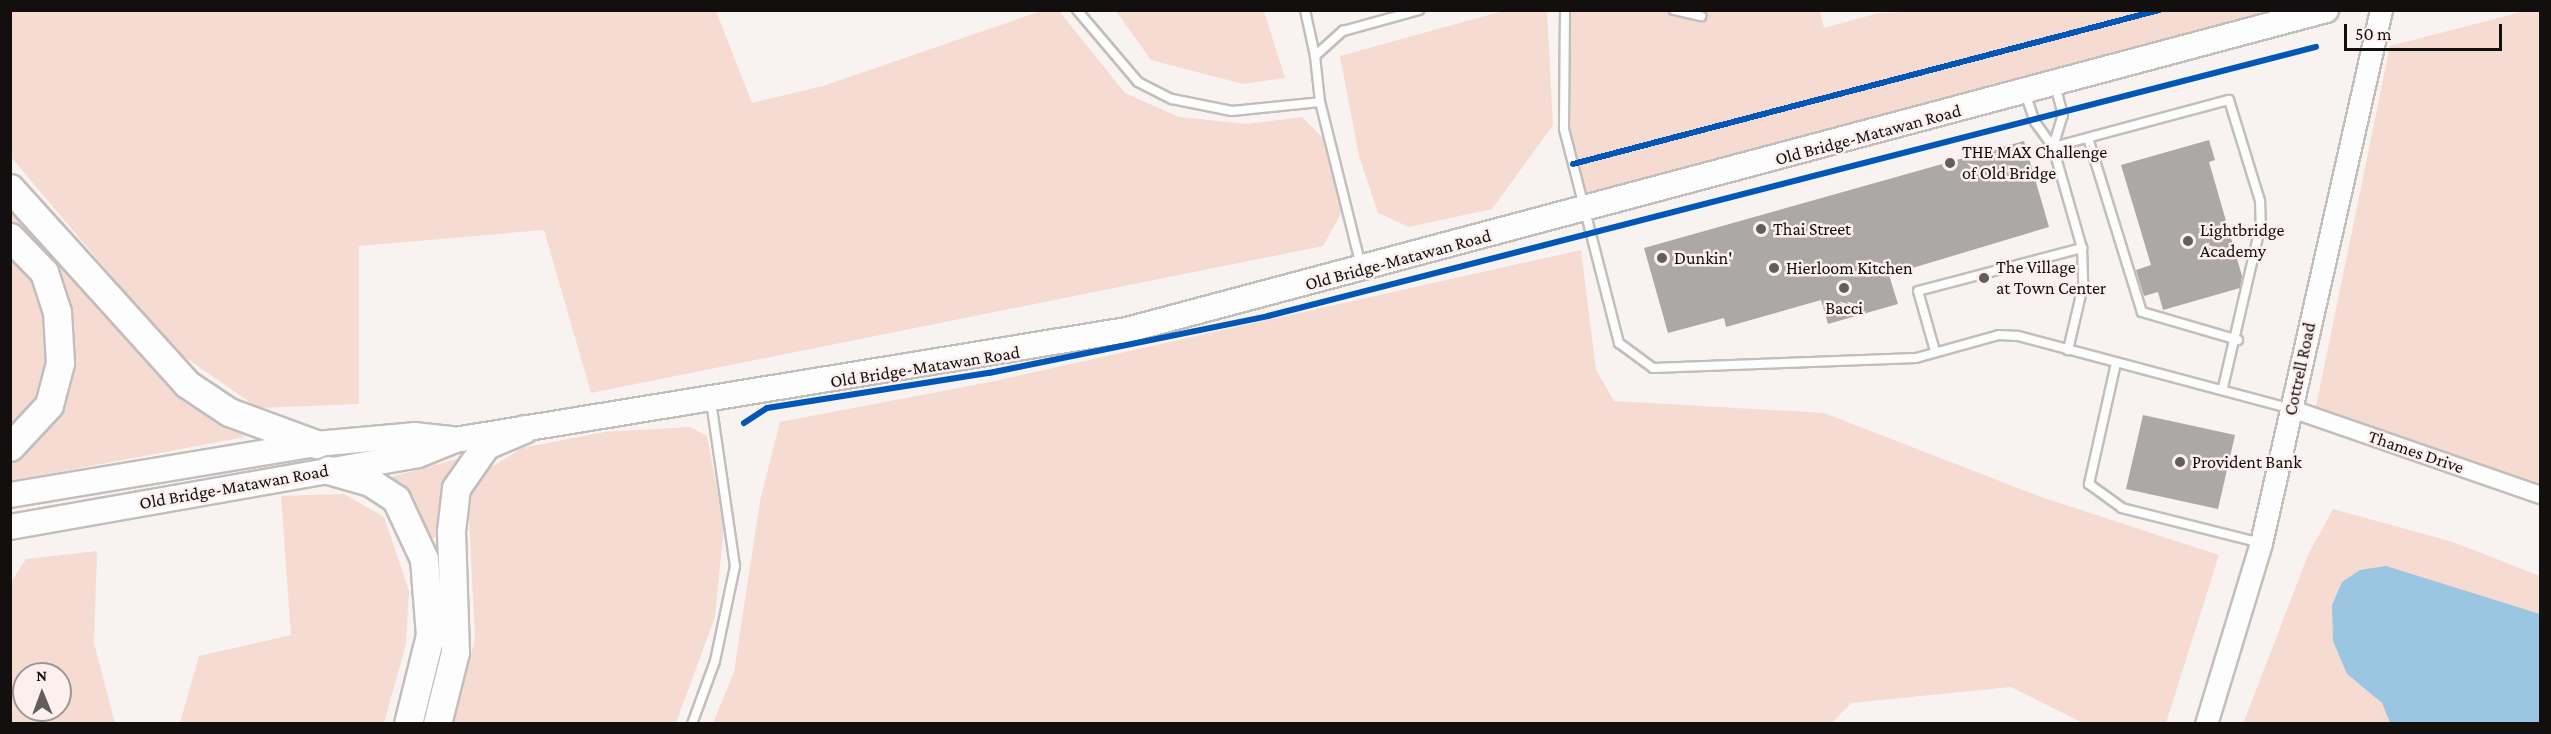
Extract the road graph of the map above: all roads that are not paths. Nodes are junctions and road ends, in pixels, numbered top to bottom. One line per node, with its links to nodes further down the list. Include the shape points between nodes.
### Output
1 (1077, 10): 12 (lane, via 1138,82 1172,99 1232,111)
2 (1305, 10): 9 (lane)
3 (1419, 10): 9 (lane, via 1343,31)
4 (1565, 10): 16 (lane, via 1564,129)
5 (1674, 10): 8 (lane)
6 (2326, 10): 10 (main road, Old Bridge-Matawan Road)
7 (2381, 10): 26 (street, Cottrell Road)
8 (1701, 16)
9 (1315, 56): 12 (lane)
10 (2055, 85): 11 (main road, Old Bridge-Matawan Road); 14 (lane, via 2062,115)
11 (2025, 93): 14 (lane, via 2033,119); 16 (main road, Old Bridge-Matawan Road)
12 (1320, 102): 19 (lane)
13 (2088, 138): 14 (lane); 20 (lane, via 2142,312); 20 (lane, via 2229,100 2260,201 2261,224)
14 (2053, 147): 18 (lane)
15 (10, 188): 29 (highway, via 187,384 229,412)
16 (1586, 209): 19 (main road, Old Bridge-Matawan Road); 22 (lane, via 1619,343 1653,368 1916,358)
17 (10, 237): 30 (highway, via 44,272 57,312 60,363 49,405)
18 (2082, 248): 21 (lane, via 2083,286); 22 (lane, via 1918,291)
19 (1362, 270): 25 (main road, Old Bridge-Matawan Road, via 1082,340)
20 (2238, 340): 24 (lane)
21 (2068, 350): 22 (lane, via 1999,335); 23 (lane)
22 (1935, 351)
23 (2116, 363): 24 (lane); 35 (lane, via 2089,484 2122,508)
24 (2223, 387): 26 (lane)
25 (711, 400): 27 (main road, Old Bridge-Matawan Road); 38 (lane, via 735,566 715,661)
26 (2292, 409): 33 (street, Thames Drive); 35 (street, Cottrell Road)
27 (524, 429): 28 (main road, Old Bridge-Matawan Road); 37 (highway, via 486,445 456,488 451,531 455,652)
28 (456, 440): 29 (main road, Old Bridge-Matawan Road, via 414,435); 31 (main road, Old Bridge-Matawan Road, via 418,455)
29 (316, 444): 32 (main road, Old Bridge-Matawan Road)
30 (10, 447)
31 (328, 470): 34 (main road, Old Bridge-Matawan Road); 36 (highway, via 370,482 396,499 424,559 430,635)
32 (10, 495)
33 (2541, 495)
34 (10, 527)
35 (2260, 543): 39 (street, Cottrell Road)
36 (408, 723)
37 (437, 723)
38 (692, 723)
39 (2206, 723)

